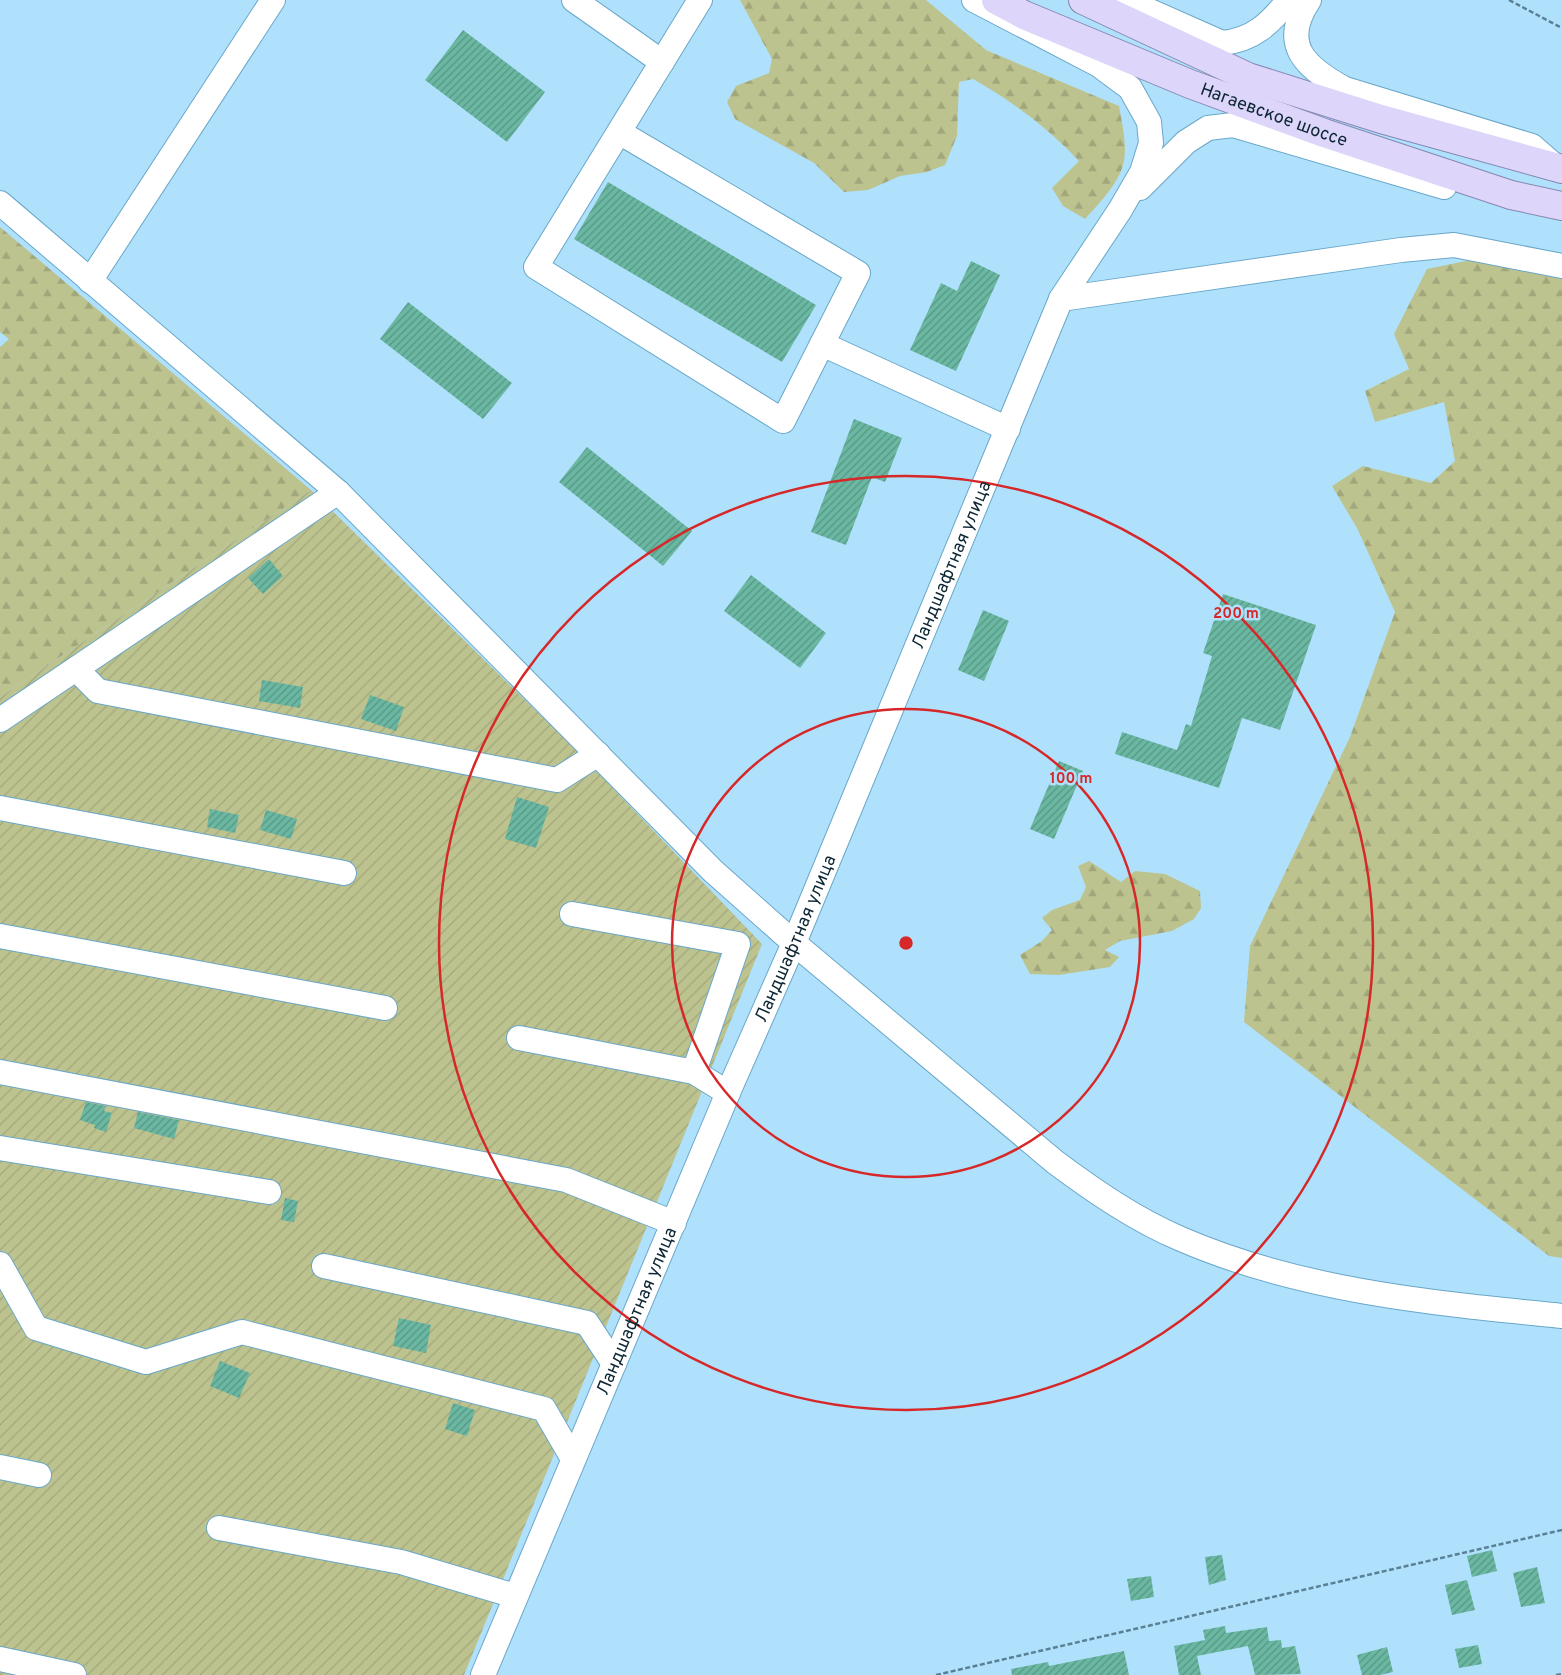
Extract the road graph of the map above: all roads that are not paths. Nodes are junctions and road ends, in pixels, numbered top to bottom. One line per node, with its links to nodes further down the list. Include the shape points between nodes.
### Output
1 (273, 0): 18 (street)
2 (574, 0): 10 (street)
3 (700, 0): 10 (street)
4 (974, 0): 16 (street, via 1099,65 1130,88 1149,122 1151,143 1142,172)
5 (996, 0): 13 (main road, Нагаевское шоссе, via 1024,15 1190,84 1324,133)
6 (1082, 0): 12 (main road, Нагаевское шоссе, via 1248,77 1381,119)
7 (1125, 0): 8 (street, via 1222,43 1237,42 1255,34 1270,23)
8 (1290, 0)
9 (1309, 0): 12 (street, via 1297,27 1298,48 1306,64 1321,76 1345,89 1532,146)
10 (662, 62): 11 (street)
11 (619, 132): 20 (street, via 858,274); 20 (street, via 536,267 783,421)
12 (1560, 169)
13 (1511, 195): 15 (main road, Нагаевское шоссе); 16 (street, via 1480,199 1233,125 1208,128 1186,142)
14 (0, 203): 18 (street)
15 (1562, 206)
16 (1120, 210): 19 (street, Ландшафтная улица)
17 (1562, 266): 19 (street, via 1454,245)
18 (90, 280): 22 (street)
19 (1062, 300): 21 (street, Ландшафтная улица)
20 (822, 344): 21 (street)
21 (1008, 429): 30 (street, Ландшафтная улица)
22 (338, 492): 23 (street); 25 (street)
23 (76, 669): 24 (street); 25 (street, via 98,691 557,780)
24 (0, 720)
25 (598, 754): 30 (street, via 713,871)
26 (0, 808): 27 (street)
27 (344, 874)
28 (572, 914): 34 (street, via 738,944)
29 (0, 936): 31 (street)
30 (794, 943): 35 (street, Ландшафтная улица); 41 (street, via 1055,1162 1141,1219 1181,1239 1308,1280 1381,1295)
31 (385, 1008)
32 (519, 1038): 34 (street)
33 (0, 1072): 38 (street, via 566,1180)
34 (694, 1072): 35 (street)
35 (728, 1093): 38 (street, Ландшафтная улица)
36 (0, 1148): 37 (street)
37 (269, 1192)
38 (674, 1223): 42 (street, Ландшафтная улица)
39 (0, 1264): 43 (street, via 36,1328 146,1362 242,1332 544,1409)
40 (324, 1266): 42 (street, via 587,1323)
41 (1562, 1316)
42 (614, 1364): 43 (street, Ландшафтная улица)
43 (574, 1459): 47 (street, Ландшафтная улица)
44 (0, 1467): 45 (street)
45 (39, 1475)
46 (219, 1528): 47 (street, via 401,1562)
47 (515, 1596): 50 (street, Ландшафтная улица)
48 (0, 1659): 49 (street)
49 (74, 1675)
50 (483, 1675)

